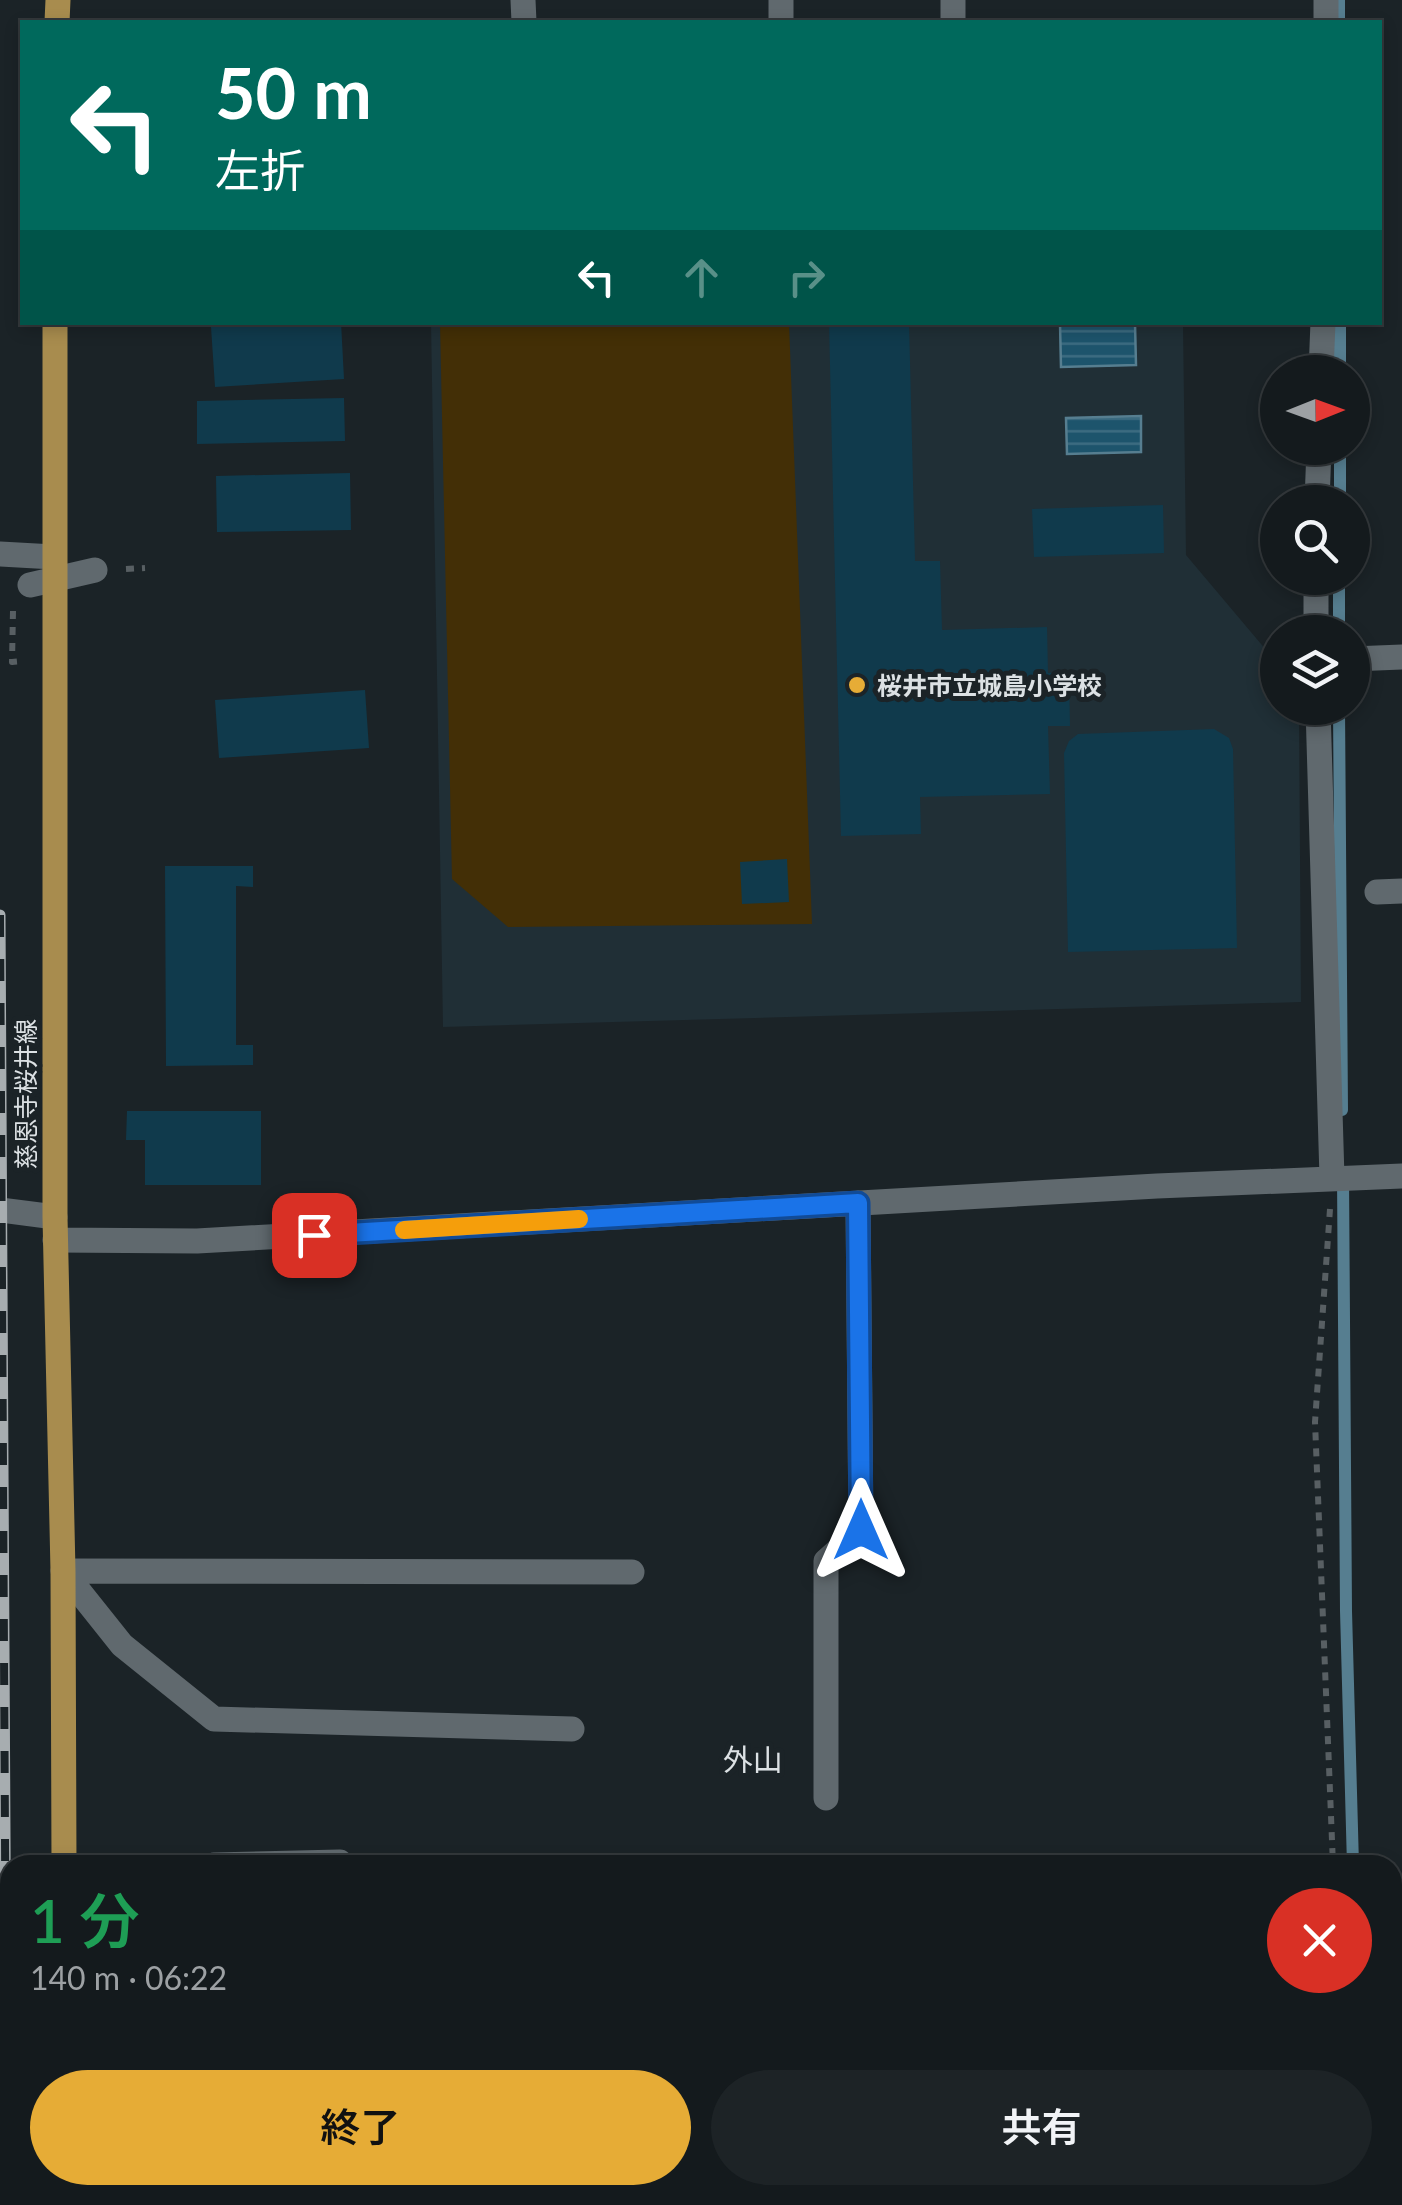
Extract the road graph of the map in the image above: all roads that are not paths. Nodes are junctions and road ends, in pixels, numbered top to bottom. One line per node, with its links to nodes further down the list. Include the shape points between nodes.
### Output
1 (55, 325): 5 (main road, 慈恩寺桜井線)
2 (1323, 325): 3 (street)
3 (1322, 355)
4 (0, 554): 5 (street)
5 (54, 557): 15 (main road, 慈恩寺桜井線)
6 (94, 570): 7 (street)
7 (30, 585)
8 (1402, 657): 9 (street)
9 (1370, 658)
10 (1319, 725): 12 (street)
11 (1402, 1176): 12 (street)
12 (1336, 1178): 13 (street)
13 (858, 1203): 15 (street, via 197,1242); 19 (street, via 861,1530 826,1561)
14 (0, 1210): 15 (street)
15 (55, 1228): 16 (main road, 慈恩寺桜井線)
16 (63, 1571): 17 (street); 18 (street, via 122,1645 214,1719); 20 (main road, 慈恩寺桜井線)
17 (632, 1572)
18 (572, 1729)
19 (826, 1798)
20 (64, 1855)

